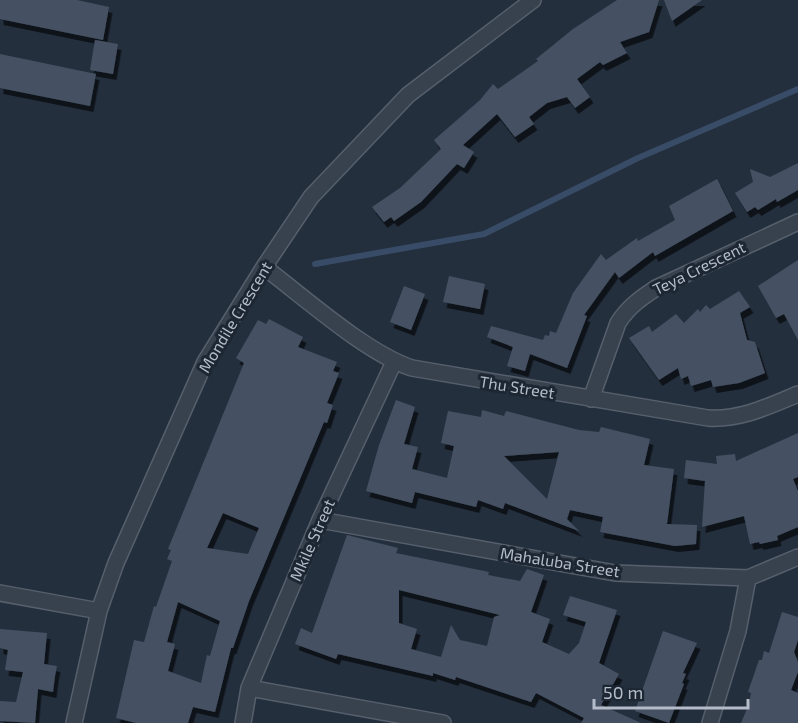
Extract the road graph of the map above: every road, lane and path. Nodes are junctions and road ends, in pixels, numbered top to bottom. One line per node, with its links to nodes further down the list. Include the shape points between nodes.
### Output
1 (532, 0): 3 (street, Mondile Crescent, via 408,95 311,197)
2 (798, 222): 6 (street, Teya Crescent, via 656,288 625,311)
3 (264, 267): 4 (street, Thu Street); 11 (street, Mondile Crescent, via 205,362 116,563)
4 (394, 362): 6 (street, Thu Street, via 435,374); 7 (street, Mkile Street)
5 (798, 394): 6 (street, Thu Street, via 751,414 722,419)
6 (591, 399)
7 (320, 520): 9 (street, Mahaluba Street, via 615,573); 12 (street, Mkile Street)
8 (798, 557): 9 (street, Mahaluba Street)
9 (748, 578): 16 (street, via 738,631)
10 (0, 593): 11 (street)
11 (99, 611): 13 (street, Mondile Crescent)
12 (249, 688): 14 (street, Mkile Street); 15 (street)
13 (74, 723)
14 (243, 723)
15 (443, 723)
16 (710, 723)

